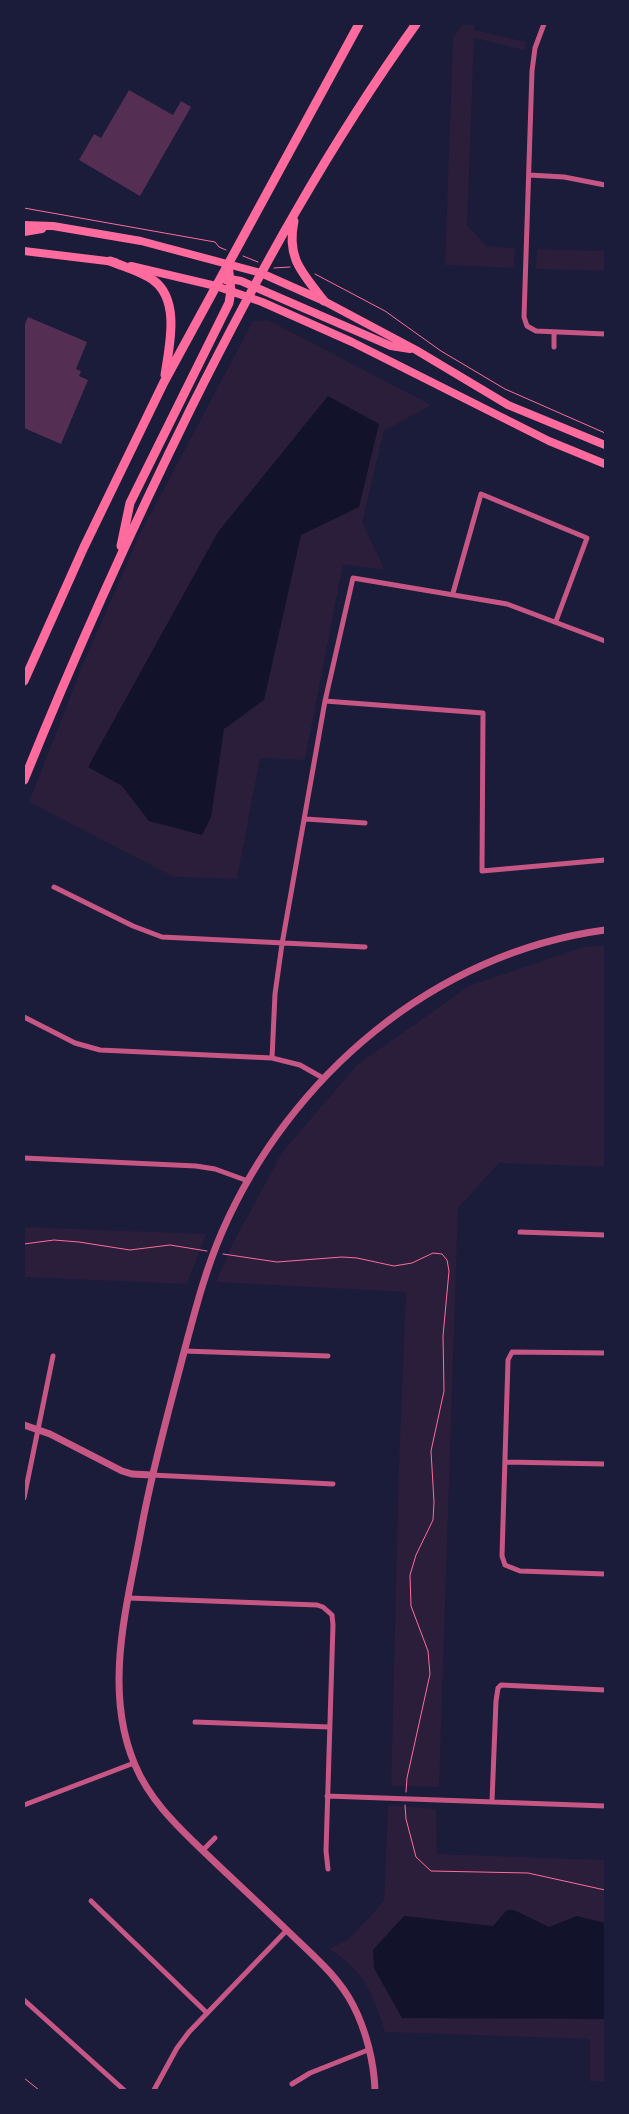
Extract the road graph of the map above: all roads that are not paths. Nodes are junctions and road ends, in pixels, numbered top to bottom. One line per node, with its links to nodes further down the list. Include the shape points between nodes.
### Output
1 (359, 24): 12 (main road)
2 (416, 24): 6 (main road, via 370,90)
3 (544, 24): 4 (street, via 533,64)
4 (529, 175): 5 (street, via 564,177); 20 (street, via 524,313 529,328)
5 (605, 185)
6 (303, 200): 13 (main road); 19 (main road, via 292,228 294,258)
7 (24, 225): 8 (main road)
8 (53, 226): 9 (main road); 12 (main road, via 142,241)
9 (24, 232)
10 (24, 251): 11 (main road)
11 (110, 261): 15 (main road); 24 (main road, via 151,279 168,304 170,334)
12 (228, 263): 13 (main road); 14 (main road); 15 (main road)
13 (263, 269): 16 (main road); 19 (main road)
14 (230, 279): 15 (main road); 16 (main road); 17 (main road)
15 (216, 286): 17 (main road); 24 (main road)
16 (254, 286): 18 (main road); 23 (main road, via 391,346)
17 (231, 291): 18 (main road); 27 (main road, via 225,312 130,503)
18 (248, 297): 26 (main road, via 352,342 549,441); 27 (main road)
19 (324, 301): 23 (main road)
20 (554, 332): 21 (street); 22 (street)
21 (605, 334)
22 (554, 346)
23 (416, 350): 25 (main road, via 508,404)
24 (164, 382): 31 (main road)
25 (605, 445)
26 (605, 464)
27 (117, 563): 33 (main road)
28 (453, 593): 29 (street, via 507,604); 29 (street, via 481,494 587,538); 32 (street, via 353,578)
29 (556, 621): 30 (street)
30 (605, 641)
31 (24, 681)
32 (325, 702): 34 (street); 36 (street, via 483,713 482,871)
33 (24, 780)
34 (306, 818): 35 (street); 39 (street)
35 (365, 823)
36 (605, 860)
37 (54, 887): 39 (street, via 162,937)
38 (605, 930): 43 (street, via 531,945 468,971 396,1015)
39 (282, 944): 40 (street); 42 (street, via 275,994)
40 (365, 947)
41 (24, 1018): 42 (street, via 76,1043 100,1050)
42 (272, 1058): 43 (street, via 300,1065)
43 (323, 1078): 45 (street, via 280,1130)
44 (24, 1158): 45 (street, via 196,1166)
45 (248, 1180): 48 (street, via 201,1286)
46 (520, 1232): 47 (street)
47 (605, 1235)
48 (184, 1351): 51 (street); 56 (street)
49 (605, 1353): 54 (street, via 512,1352 508,1360)
50 (53, 1356): 53 (street)
51 (328, 1356)
52 (24, 1424): 53 (street)
53 (38, 1429): 56 (street, via 122,1470); 58 (street)
54 (506, 1462): 55 (street); 60 (street, via 502,1556 505,1565 520,1571)
55 (605, 1464)
56 (152, 1476): 57 (street); 61 (street)
57 (334, 1484)
58 (25, 1488): 59 (street)
59 (24, 1498)
60 (605, 1574)
61 (130, 1598): 64 (street, via 317,1606 328,1610 332,1614 333,1625); 65 (street, via 120,1646 119,1694)
62 (605, 1690): 67 (street, via 501,1685 496,1700)
63 (195, 1722): 64 (street)
64 (329, 1727): 66 (street)
65 (134, 1763): 68 (street); 71 (street, via 163,1810)
66 (327, 1796): 67 (street); 72 (street)
67 (492, 1802): 69 (street)
68 (24, 1805)
69 (605, 1806)
70 (215, 1838): 71 (street)
71 (202, 1850): 74 (street)
72 (328, 1869)
73 (91, 1902): 76 (street)
74 (287, 1930): 76 (street); 77 (street, via 339,1984 362,2025)
75 (24, 2000): 79 (street)
76 (206, 2013): 80 (street, via 177,2048)
77 (368, 2050): 78 (street, via 310,2073); 81 (street)
78 (292, 2084)
79 (124, 2090)
80 (154, 2090)
81 (374, 2090)

